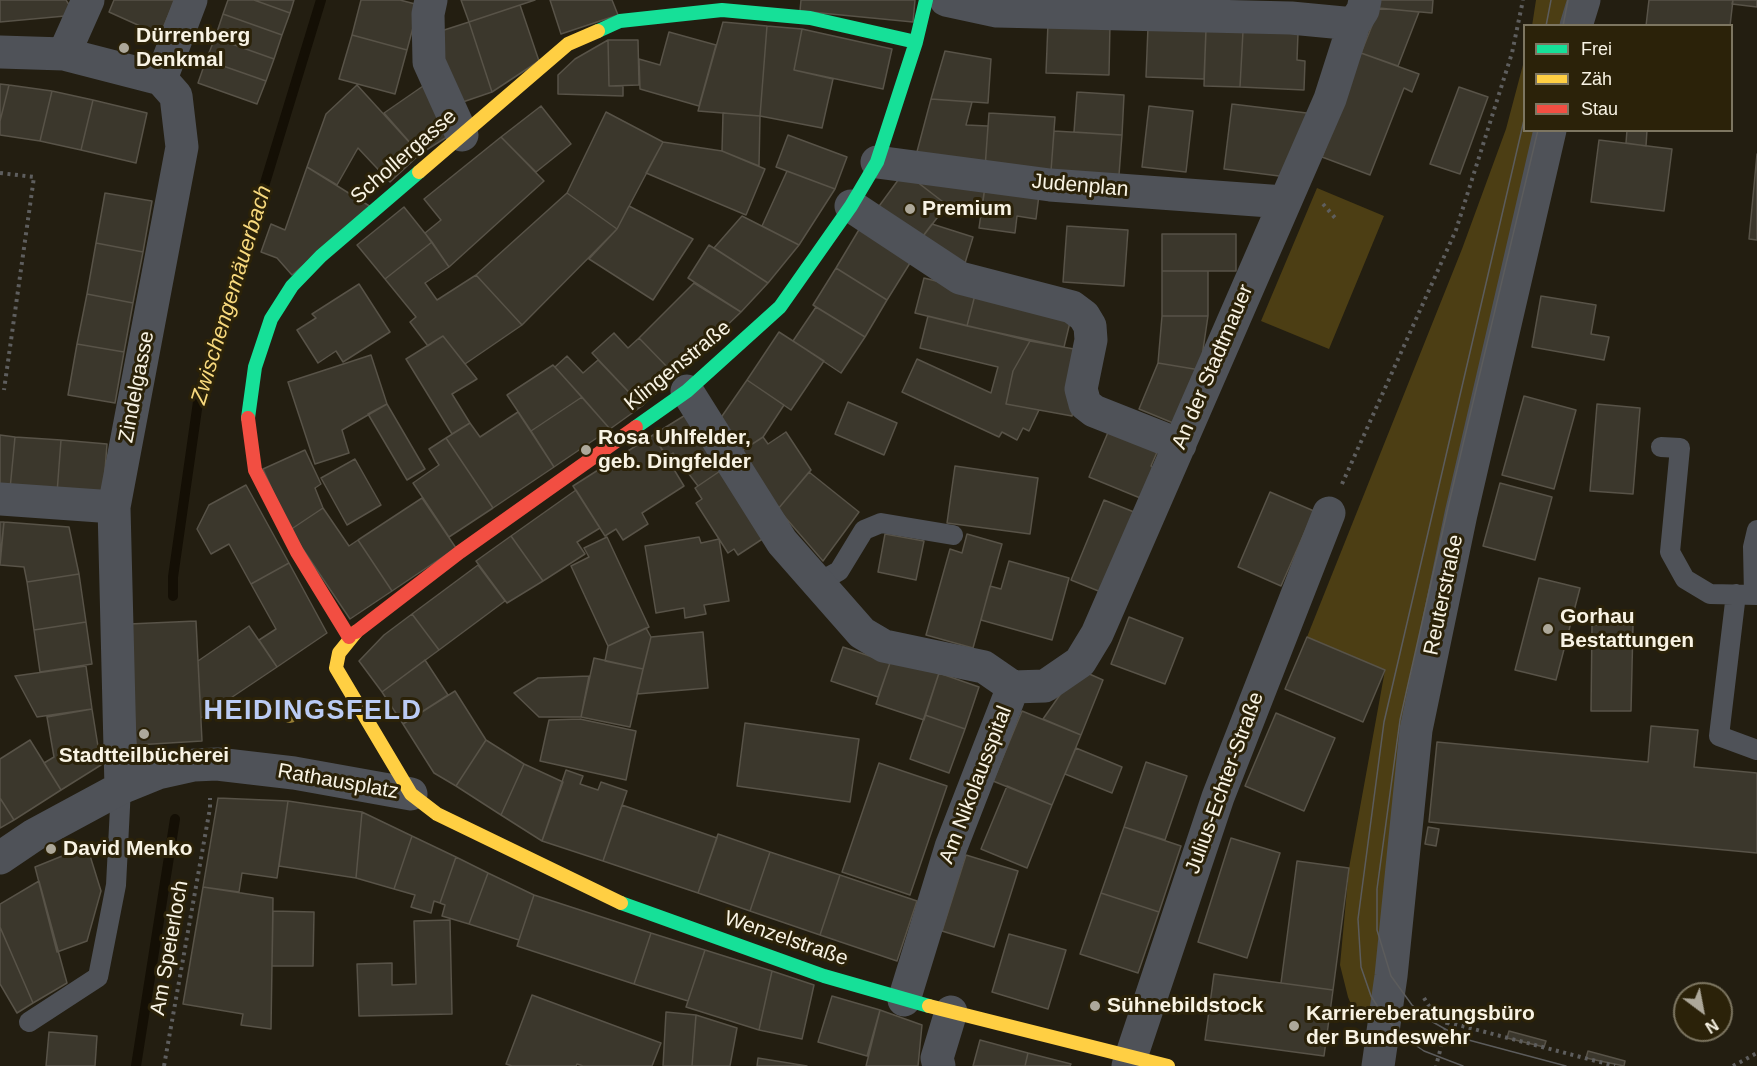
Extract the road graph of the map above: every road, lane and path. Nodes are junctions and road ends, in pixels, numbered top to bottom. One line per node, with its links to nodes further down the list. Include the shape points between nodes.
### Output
1 (88, 0): 12 (street)
2 (191, 0): 13 (street)
3 (431, 0): 15 (street, via 429,62)
4 (926, 0): 10 (street, Klingenstraße)
5 (946, 0): 8 (street, via 997,11 1267,17)
6 (1522, 0): 26 (path, via 1512,52 1456,230)
7 (1584, 0): 9 (street)
8 (1360, 12): 18 (street, An der Stadtmauer, via 1330,99)
9 (1577, 24)
10 (916, 42): 15 (street, Schollergasse, via 810,18 722,10 620,21 568,44); 16 (street, Klingenstraße)
11 (0, 52): 12 (street)
12 (64, 54): 13 (street)
13 (161, 79): 25 (street, Zindelgasse, via 176,96 182,147)
14 (1551, 132): 47 (street, Reuterstraße, via 1461,514 1416,730)
15 (462, 135): 31 (street, Schollergasse, via 292,285 271,319 255,367 247,412 255,470 297,552)
16 (877, 162): 18 (street, Judenplan, via 1050,185); 19 (street, Klingenstraße)
17 (0, 173): 20 (path, via 34,177)
18 (1284, 202): 22 (street, An der Stadtmauer)
19 (851, 206): 21 (street, Klingenstraße, via 780,307); 22 (street, via 960,278 1072,307 1090,326 1081,389 1085,404)
20 (4, 390)
21 (687, 391): 29 (street, Am Nikolausspital, via 782,542); 31 (street, Klingenstraße, via 460,552)
22 (1180, 445): 33 (street, An der Stadtmauer, via 1097,634 1080,662 1045,686)
23 (1661, 447): 30 (lane, via 1680,448 1670,552 1685,579 1710,594)
24 (0, 499): 25 (street)
25 (114, 507): 36 (street, Zindelgasse)
26 (1329, 513): 43 (street, Julius-Echter-Straße, via 1218,797)
27 (1757, 530): 30 (lane)
28 (953, 535): 29 (lane, via 881,523 864,530 839,571)
29 (819, 582): 33 (street, Am Nikolausspital, via 862,633 884,646 984,667)
30 (1749, 595): 34 (lane, via 1719,736)
31 (349, 637): 32 (street, Klingenstraße, via 339,653)
32 (336, 668): 37 (street, Rathausplatz)
33 (1013, 687): 39 (street, Am Nikolausspital, via 951,847)
34 (1757, 750)
35 (209, 764): 36 (street, Rathausplatz, via 158,773); 37 (street, Rathausplatz, via 294,773); 44 (path, Am Speierloch, via 210,808)
36 (121, 788): 38 (street, Rathausplatz); 41 (lane, via 116,885 98,977)
37 (411, 794): 39 (street, Wenzelstraße, via 437,814 609,899 824,976)
38 (0, 858)
39 (904, 1000): 40 (street, Wenzelstraße)
40 (951, 1012): 43 (street, Wenzelstraße); 45 (street, via 937,1058)
41 (29, 1023)
42 (1757, 1053): 50 (path)
43 (1129, 1061): 46 (street, Wenzelstraße)
44 (164, 1066)
45 (939, 1066)
46 (1168, 1066)
47 (1378, 1066)
48 (1436, 1066): 49 (path, via 1447,1022)
49 (1615, 1066)
50 (1732, 1066)

